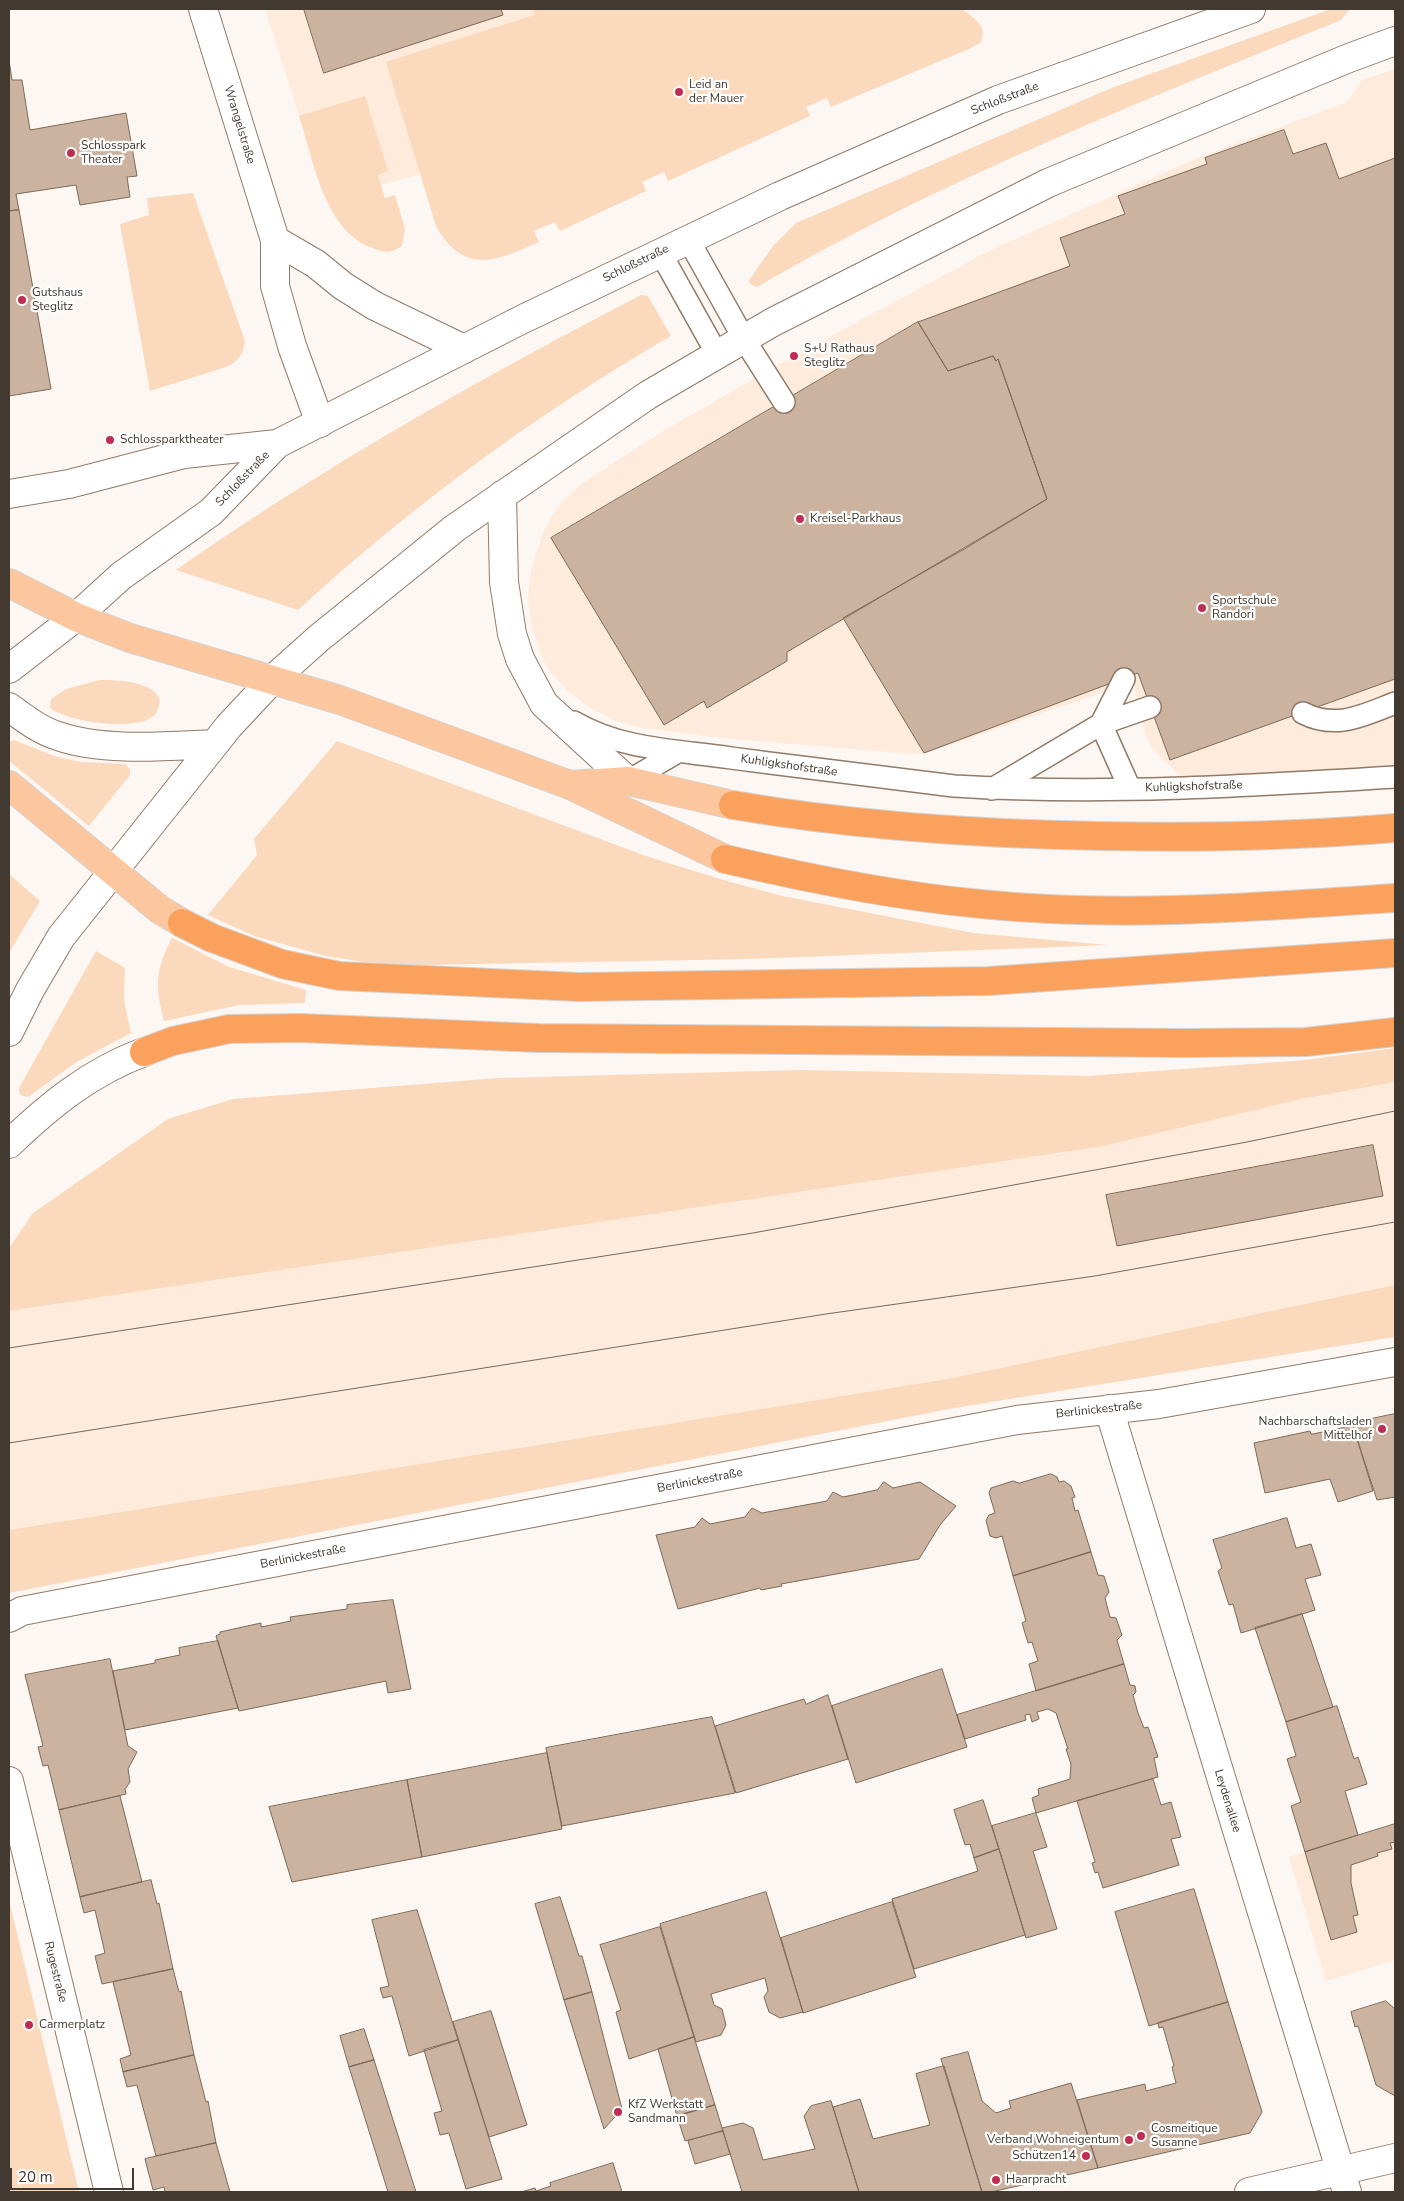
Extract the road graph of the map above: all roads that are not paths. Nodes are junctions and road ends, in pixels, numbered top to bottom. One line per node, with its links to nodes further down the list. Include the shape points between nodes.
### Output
1 (203, 9): 5 (main road, Wrangelstraße)
2 (1252, 9): 4 (main road, Schloßstraße, via 998,100)
3 (1395, 41): 7 (main road, via 1048,183)
4 (688, 239): 6 (main road, Schloßstraße); 7 (lane)
5 (275, 240): 8 (main road, via 316,264 374,306); 11 (main road, Wrangelstraße, via 274,286)
6 (660, 252): 8 (main road, Schloßstraße); 9 (lane)
7 (744, 338): 9 (main road); 10 (lane)
8 (464, 349): 11 (main road, Schloßstraße)
9 (717, 354): 14 (main road, via 648,394)
10 (784, 402)
11 (320, 423): 12 (main road, Schloßstraße)
12 (277, 444): 13 (main road, via 184,454 69,484); 16 (main road, Schloßstraße, via 211,512 121,576)
13 (9, 494)
14 (502, 495): 19 (main road, via 414,560); 21 (main road, via 504,582 512,634 520,660)
15 (9, 583): 16 (main road)
16 (76, 617): 17 (main road, Schloßstraße); 19 (main road, via 130,638)
17 (9, 669)
18 (1124, 679): 25 (lane)
19 (272, 680): 26 (main road); 31 (main road, via 340,700)
20 (1395, 703): 24 (lane, via 1349,721 1314,719)
21 (544, 704): 27 (lane, Kuhligkshofstraße, via 595,734 630,745); 29 (main road)
22 (9, 707): 26 (main road, via 58,737 92,744)
23 (1150, 707): 25 (lane)
24 (1303, 713)
25 (1101, 724): 32 (lane); 33 (lane)
26 (214, 744): 37 (main road)
27 (676, 753): 29 (lane); 32 (lane, Kuhligkshofstraße)
28 (1395, 777): 33 (lane, Kuhligkshofstraße)
29 (628, 781): 31 (main road); 34 (main road)
30 (9, 785): 37 (main road)
31 (570, 785): 36 (main road)
32 (992, 789): 33 (lane, Kuhligkshofstraße)
33 (1130, 789)
34 (733, 805): 35 (highway, via 899,827 1014,834 1181,838)
35 (1395, 828)
36 (725, 859): 38 (highway, via 860,889 1001,906 1195,910)
37 (113, 871): 39 (main road, via 159,909); 41 (main road, via 61,937)
38 (1395, 898)
39 (182, 923): 40 (highway, via 282,964 339,976 580,987 989,981)
40 (1395, 953)
41 (9, 1032)
42 (1395, 1032): 43 (highway, via 1306,1042 1185,1043 538,1038 301,1028 229,1029 173,1041)
43 (144, 1052): 44 (main road, via 96,1074 65,1094)
44 (9, 1144)
45 (1395, 1362): 46 (main road, Berlinickestraße, via 1159,1404)
46 (1109, 1409): 47 (main road, Berlinickestraße, via 962,1430 22,1612); 50 (main road, Leydenallee)
47 (9, 1618)
48 (9, 1781): 51 (main road, Rugestraße)
49 (1395, 2158): 50 (main road)
50 (1344, 2182): 52 (main road)
51 (109, 2192)
52 (1249, 2192)

